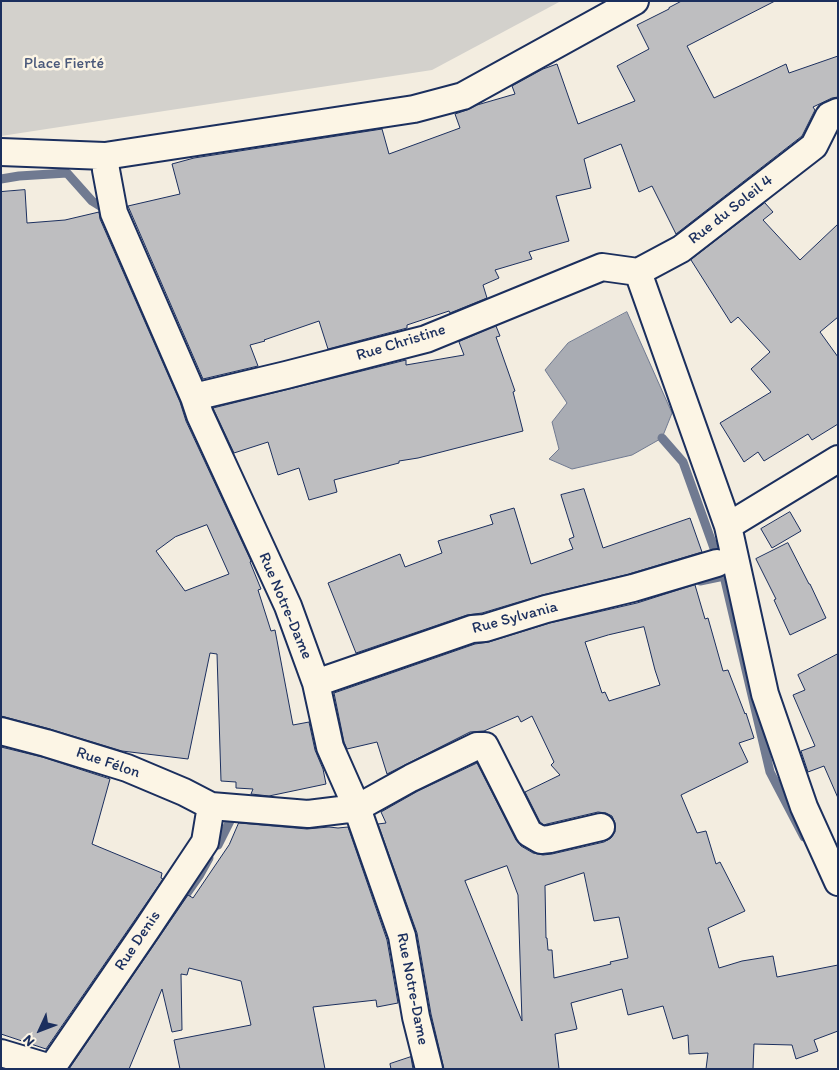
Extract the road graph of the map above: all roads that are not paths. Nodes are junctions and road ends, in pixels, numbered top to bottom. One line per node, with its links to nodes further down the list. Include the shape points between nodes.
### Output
1 (635, 1): 4 (street, via 463,96 414,109)
2 (838, 112): 5 (street, Rue du Soleil 4, via 829,116 814,146 681,249)
3 (1, 152): 4 (street)
4 (105, 156): 6 (street, Rue Notre-Dame, via 114,213)
5 (638, 272): 6 (street, Rue Christine, via 602,267 426,339); 8 (street)
6 (194, 398): 10 (street, Rue Notre-Dame, via 288,606)
7 (838, 459): 8 (street)
8 (728, 526): 15 (street, via 765,694 804,807)
9 (717, 563): 10 (street, Rue Sylvania, via 472,629)
10 (316, 684): 13 (street, Rue Notre-Dame, via 330,747)
11 (1, 731): 12 (street, Rue Félon, via 127,768)
12 (211, 806): 13 (street, via 308,814); 17 (street, Rue Denis, via 205,842)
13 (357, 808): 14 (street, via 477,746 485,746 529,833 541,840 550,840); 18 (street, Rue Notre-Dame, via 402,936 416,1018)
14 (602, 827)
15 (838, 882)
16 (1, 1053): 17 (street)
17 (51, 1069)
18 (429, 1069)

